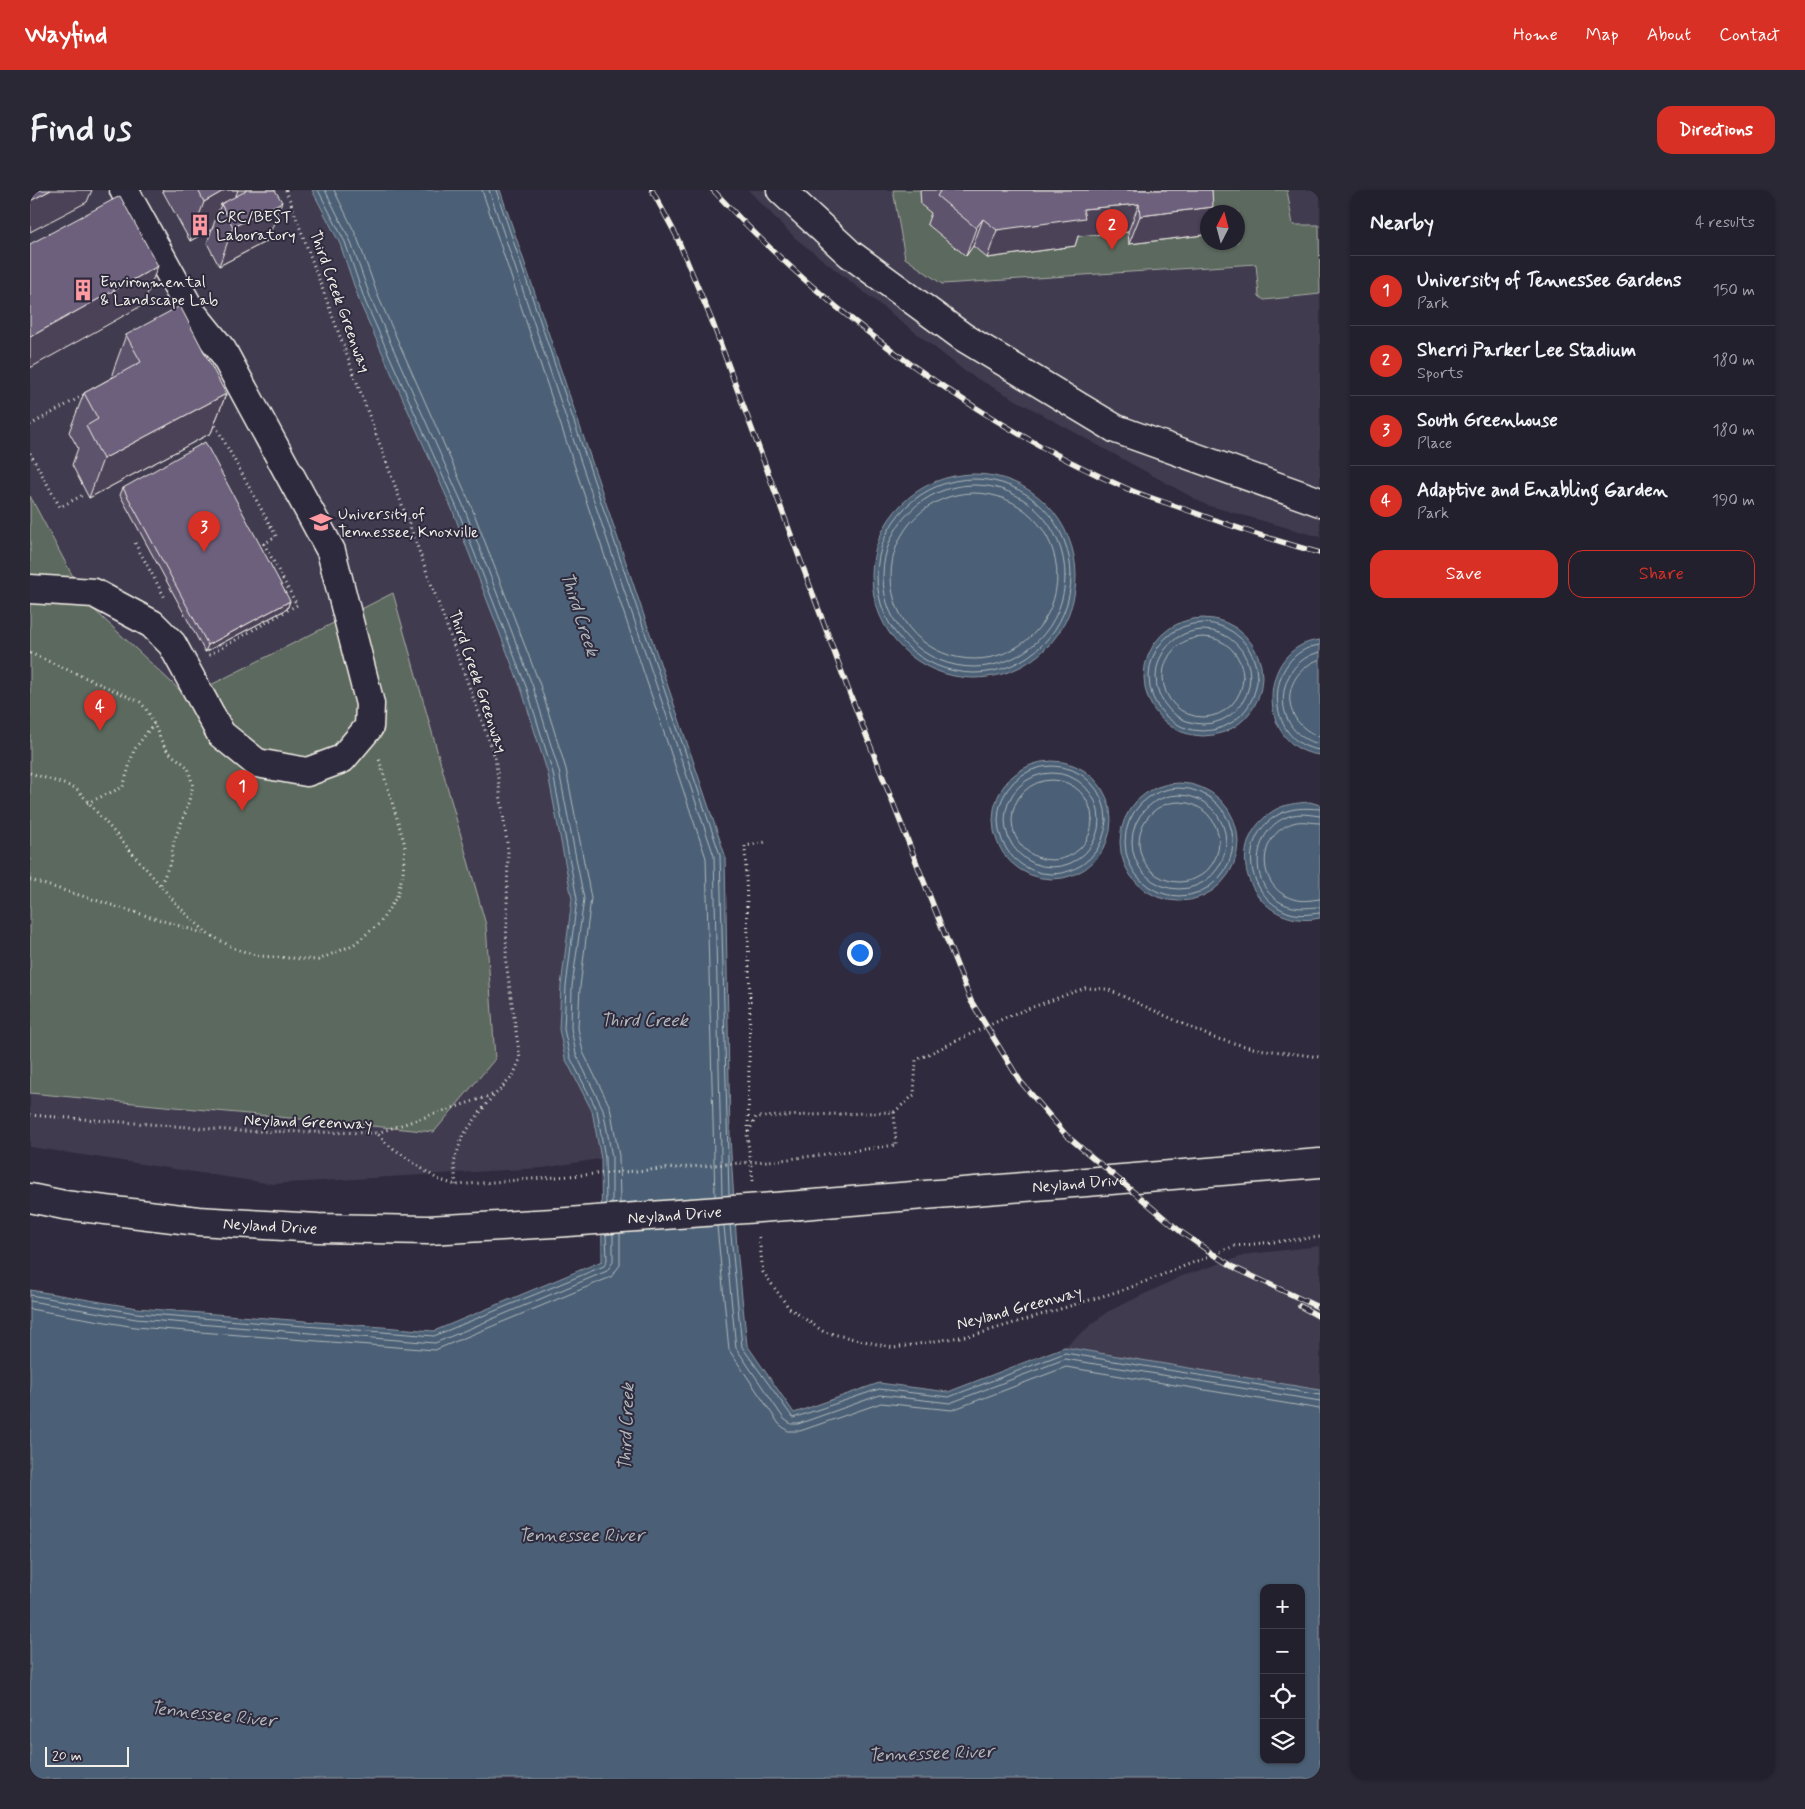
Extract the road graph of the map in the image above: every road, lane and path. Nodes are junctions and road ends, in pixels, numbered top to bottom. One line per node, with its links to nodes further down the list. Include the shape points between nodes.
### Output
1 (286, 190): 24 (path, Third Creek Greenway, via 495,757 508,850 506,962 520,1060 512,1076)
2 (782, 190): 9 (main road, via 850,254 963,337 1116,429)
3 (121, 199): 16 (main road, via 182,318 222,350 330,551 370,704)
4 (86, 394): 6 (path)
5 (210, 415): 14 (path, via 276,536 264,544 297,605)
6 (30, 425)
7 (30, 453): 8 (path, via 60,507)
8 (83, 495)
9 (1320, 502)
10 (135, 543): 12 (path)
11 (30, 589): 16 (main road, via 94,592 152,624 172,644 221,734 258,764 307,772 342,759)
12 (167, 602)
13 (30, 653): 15 (path, via 140,702)
14 (207, 656)
15 (154, 723): 18 (path, via 134,750 123,787); 21 (path, via 168,752 188,768 192,786 174,841 171,861)
16 (369, 727): 22 (path, via 405,845 397,896 380,923 353,946 318,960 259,956 236,949)
17 (30, 773): 18 (path, via 76,788)
18 (87, 803): 21 (path)
19 (766, 842): 28 (path, via 745,846 750,998)
20 (30, 880): 22 (path)
21 (160, 886): 22 (path)
22 (208, 934)
23 (1320, 1057): 25 (path, via 1258,1049 1214,1038 1107,989 1085,988 1011,1015 916,1060 914,1095)
24 (495, 1094): 27 (path); 31 (path, Third Creek Greenway, via 462,1137 454,1164)
25 (894, 1112): 28 (path, via 756,1117); 31 (path, Neyland Greenway, bridge, via 896,1145 781,1160)
26 (30, 1115): 27 (path, Neyland Greenway, via 240,1131)
27 (377, 1133): 31 (path, Neyland Greenway, via 387,1144 437,1178)
28 (748, 1135): 30 (path)
29 (1320, 1163): 32 (main road, Neyland Drive, bridge, via 801,1205 428,1230 198,1221)
30 (753, 1184)
31 (456, 1185)
32 (30, 1198)
33 (759, 1233): 34 (path, Neyland Greenway, via 763,1272 789,1308 824,1332 894,1348 988,1331 1129,1288 1235,1246)
34 (1320, 1237)

